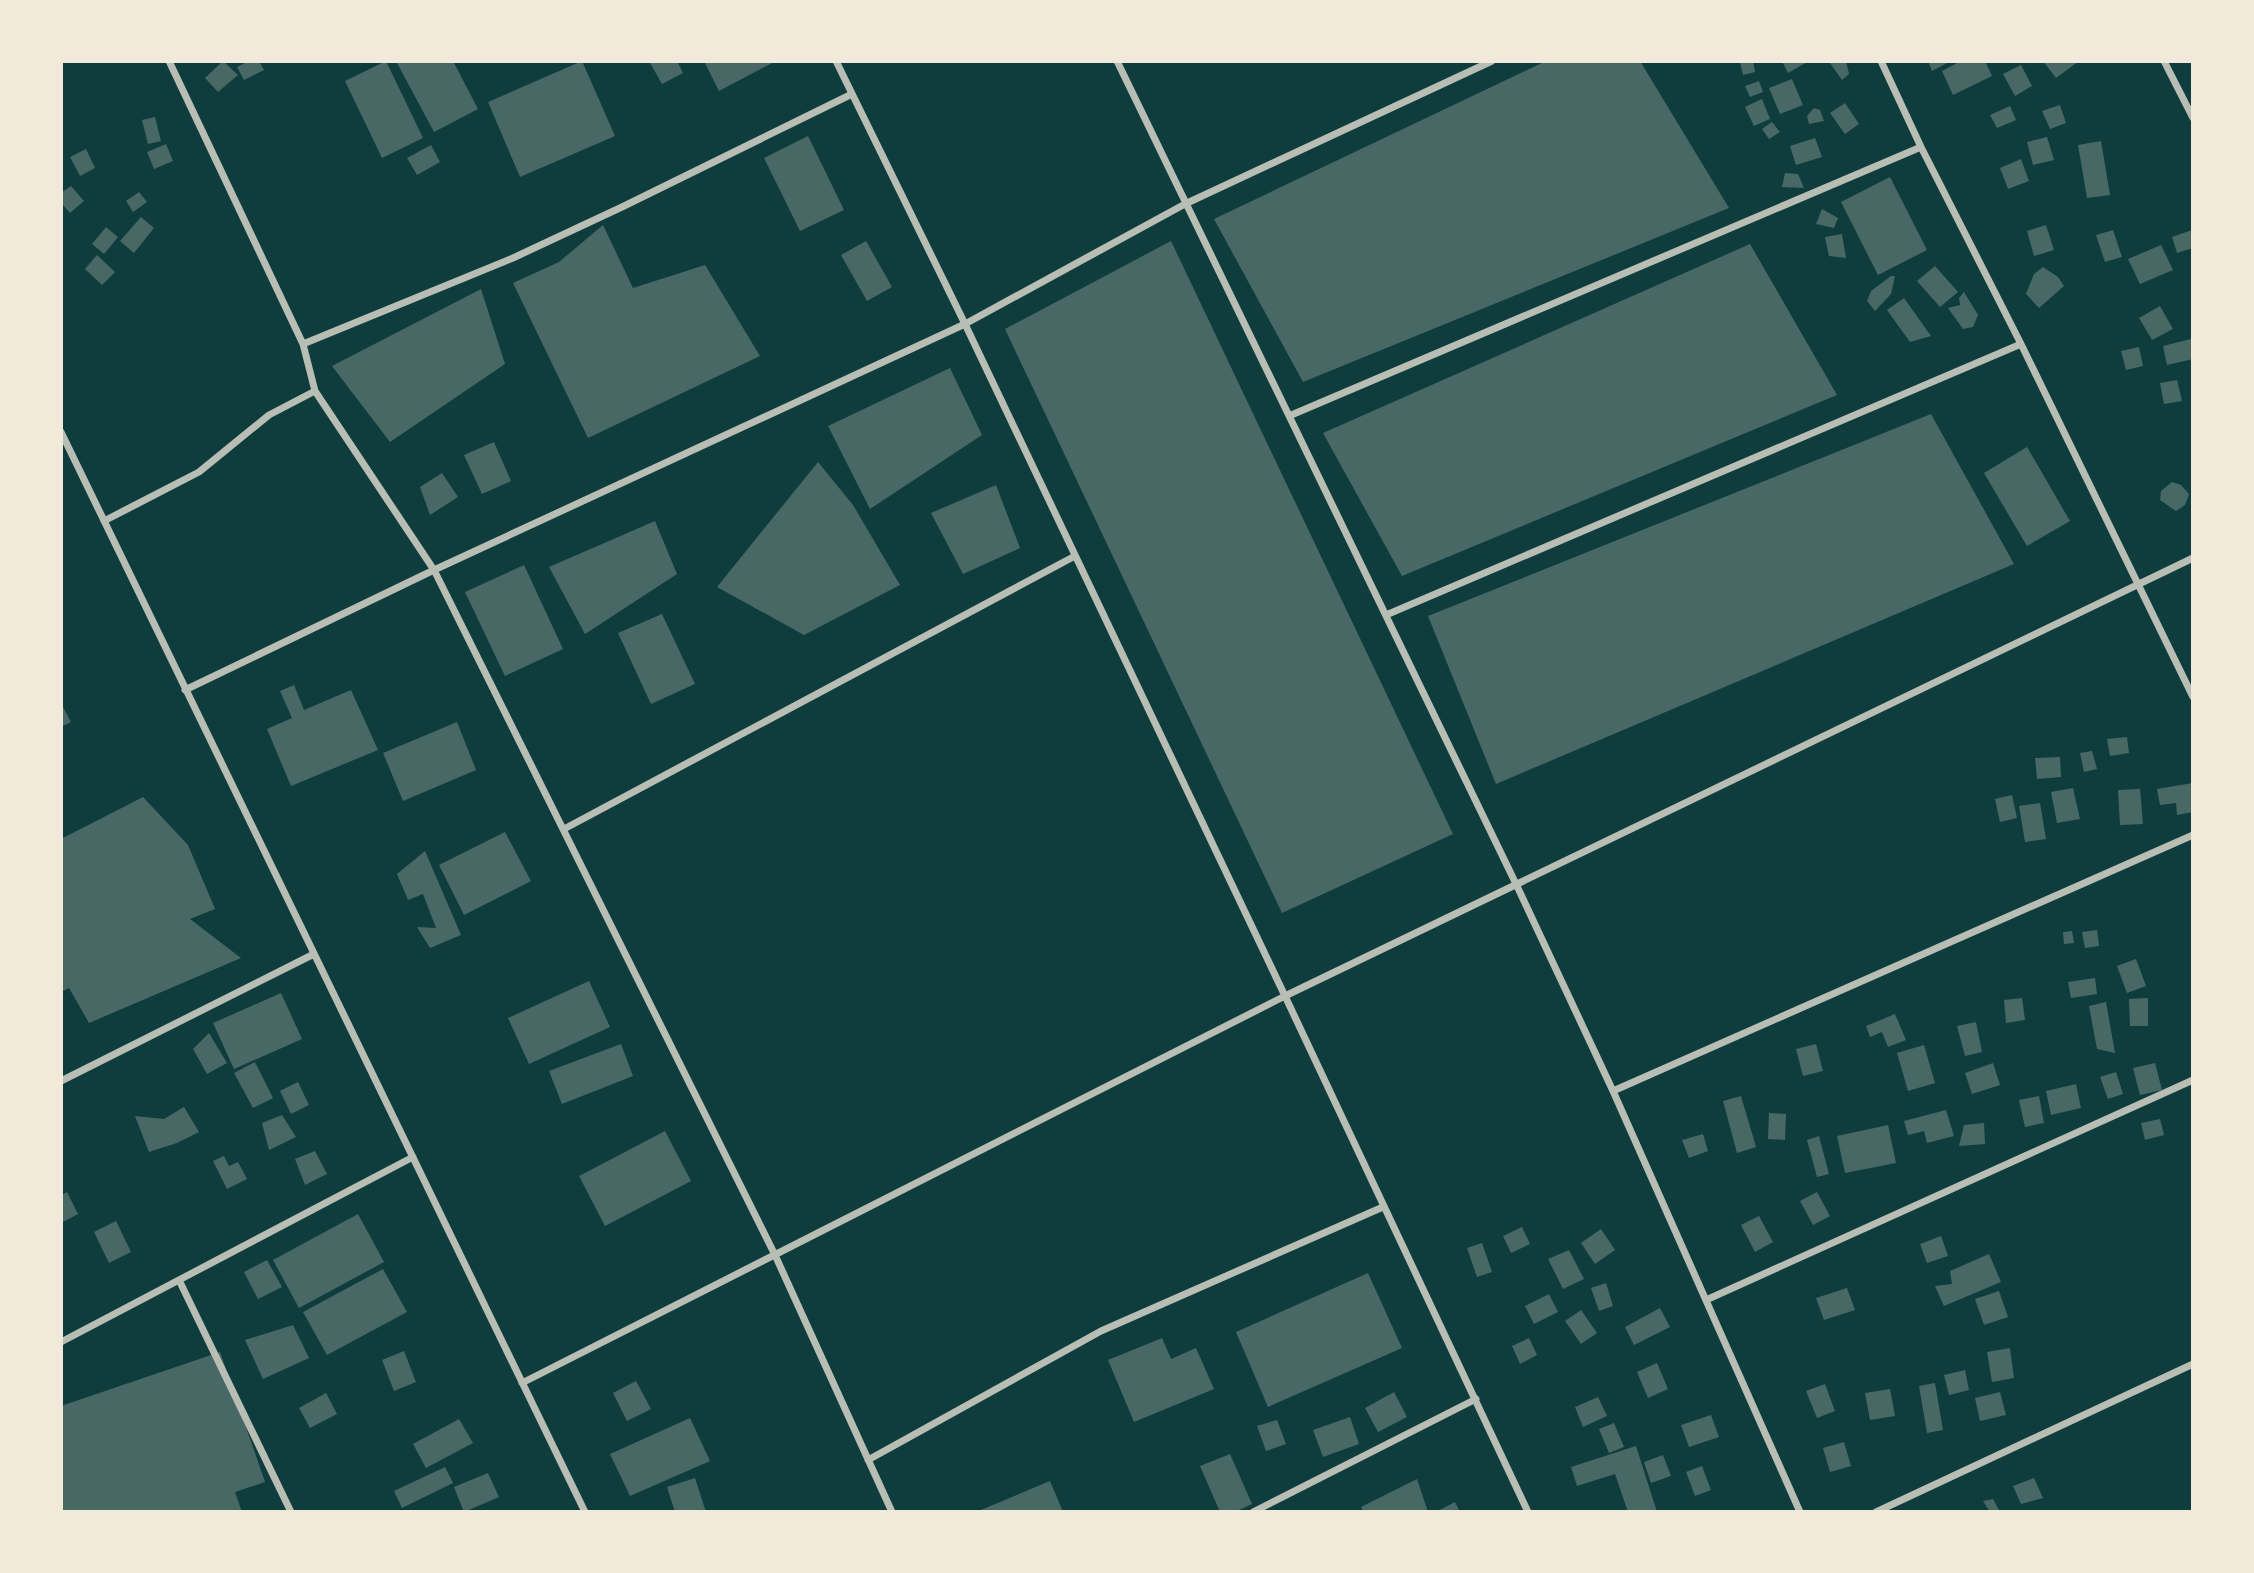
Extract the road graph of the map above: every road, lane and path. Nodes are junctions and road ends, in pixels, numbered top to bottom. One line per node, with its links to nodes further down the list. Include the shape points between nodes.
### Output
1 (169, 61): 12 (street)
2 (836, 61): 7 (street)
3 (1117, 61): 10 (street)
4 (1492, 61): 10 (street)
5 (1881, 61): 9 (street)
6 (2164, 61): 8 (street)
7 (852, 94): 11 (street); 12 (street, via 513,258)
8 (2193, 118)
9 (1921, 147): 13 (street); 15 (street)
10 (1185, 204): 11 (street); 15 (street)
11 (965, 324): 20 (street); 22 (street)
12 (303, 344): 14 (street)
13 (2021, 345): 23 (street); 24 (street)
14 (315, 391): 19 (street, via 270,415 199,472); 22 (street)
15 (1289, 416): 24 (street)
16 (61, 432): 17 (street)
17 (70, 451): 18 (street); 19 (street)
18 (61, 456)
19 (104, 521): 25 (street)
20 (1075, 556): 27 (street); 31 (street)
21 (2193, 558): 23 (street)
22 (434, 570): 25 (street); 27 (street)
23 (2137, 585): 26 (street); 29 (street)
24 (1386, 615): 29 (street)
25 (185, 690): 30 (street)
26 (2193, 697)
27 (564, 830): 37 (street)
28 (2193, 835): 34 (street)
29 (1517, 886): 31 (street); 34 (street)
30 (314, 954): 33 (street); 35 (street)
31 (1285, 996): 36 (street); 37 (street)
32 (2193, 1080): 39 (street)
33 (61, 1082)
34 (1613, 1091): 39 (street)
35 (413, 1157): 38 (street); 42 (street)
36 (1383, 1207): 43 (street); 44 (street, via 1101,1331)
37 (775, 1255): 42 (street); 44 (street)
38 (179, 1280): 40 (street); 45 (street)
39 (1706, 1300): 50 (street)
40 (61, 1342)
41 (2193, 1364): 51 (street)
42 (522, 1383): 46 (street)
43 (1476, 1399): 48 (street); 49 (street)
44 (868, 1460): 47 (street)
45 (291, 1512)
46 (585, 1512)
47 (892, 1512)
48 (1253, 1512)
49 (1528, 1512)
50 (1800, 1512)
51 (1876, 1512)

